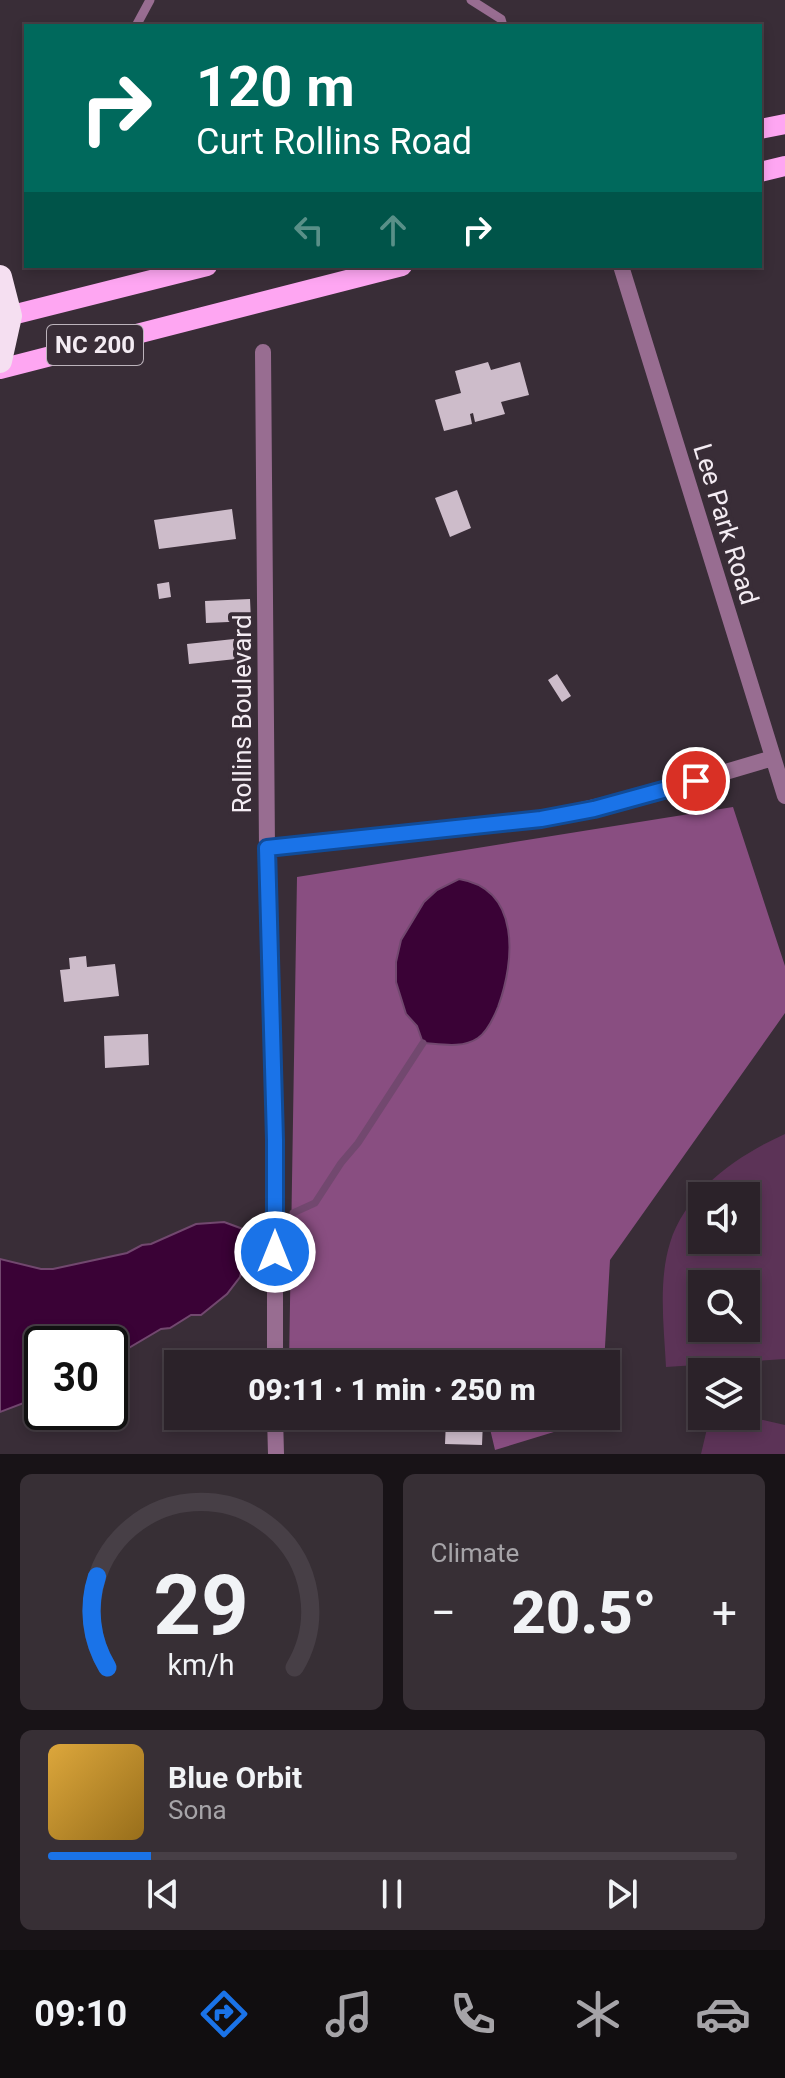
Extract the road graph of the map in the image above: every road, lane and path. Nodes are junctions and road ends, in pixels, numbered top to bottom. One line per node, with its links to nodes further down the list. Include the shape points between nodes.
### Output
1 (150, 0): 3 (lane)
2 (471, 0): 4 (lane)
3 (137, 24)
4 (502, 24)
5 (785, 124): 6 (main road)
6 (762, 129)
7 (785, 166): 8 (main road)
8 (762, 172)
9 (199, 268): 13 (main road, NC 200)
10 (394, 268): 16 (main road, NC 200)
11 (622, 268): 17 (street, Lee Park Road)
12 (0, 277): 13 (highway)
13 (5, 317): 15 (highway)
14 (263, 352): 19 (street, Rollins Boulevard)
15 (0, 361)
16 (0, 369)
17 (779, 760): 18 (street, Lee Park Road); 19 (street, via 541,819)
18 (785, 796)
19 (267, 848): 20 (street, Rollins Boulevard)
20 (275, 1350)
21 (275, 1430): 22 (street)
22 (276, 1454)

